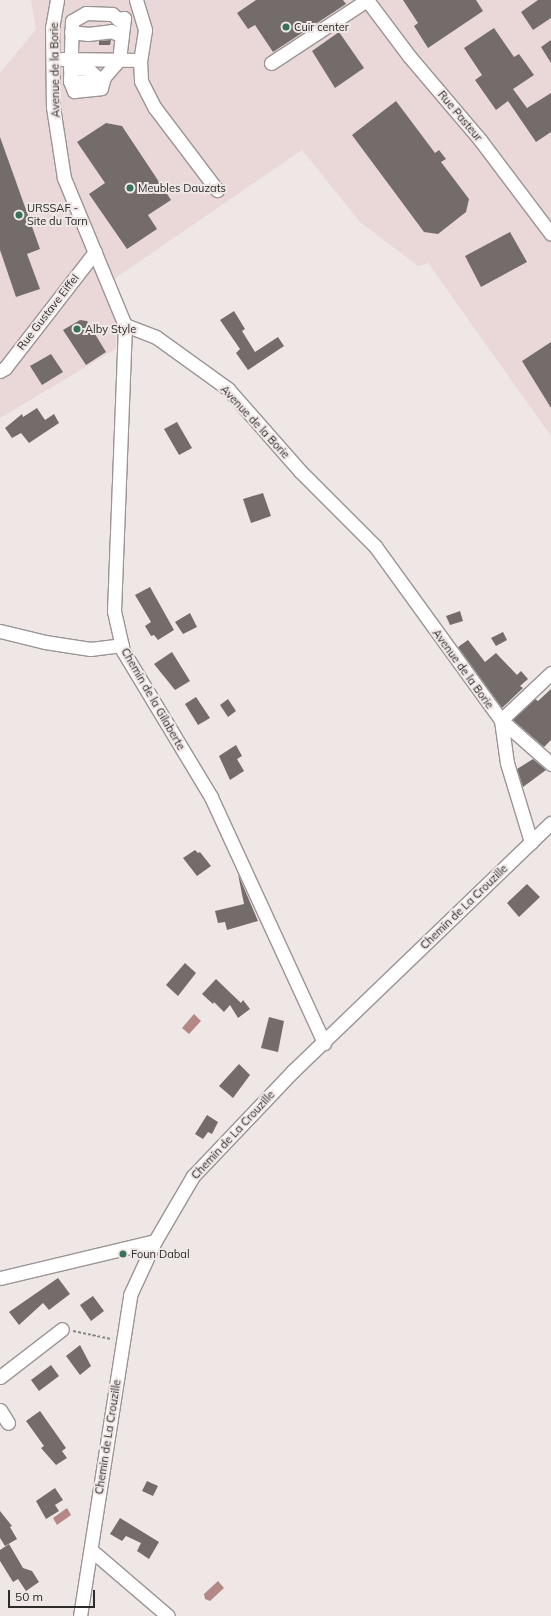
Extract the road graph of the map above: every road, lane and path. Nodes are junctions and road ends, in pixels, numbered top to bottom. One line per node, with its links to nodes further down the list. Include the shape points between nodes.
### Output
1 (56, 0): 6 (street, Avenue de la Borie, via 52,27)
2 (136, 0): 8 (street, via 145,30)
3 (367, 0): 9 (street); 13 (street, Rue Pasteur, via 409,56 481,141)
4 (71, 32): 5 (street, via 88,34 99,40 111,40); 5 (street, via 72,21 86,13 112,14 118,19 124,18); 10 (street)
5 (119, 36): 7 (street)
6 (53, 58): 10 (street); 14 (street, Avenue de la Borie, via 54,107 64,178)
7 (119, 60): 8 (street); 10 (street); 11 (street)
8 (140, 60): 12 (street, via 141,80 155,108)
9 (271, 63)
10 (70, 70): 11 (street, via 88,69); 11 (street, via 74,91 101,88)
11 (101, 77)
12 (217, 190)
13 (551, 234)
14 (94, 252): 15 (street, Avenue de la Borie); 16 (street, Rue Gustave Eiffel, via 5,368)
15 (125, 324): 18 (street, Chemin de la Gilaberte, via 114,611); 20 (street, Avenue de la Borie, via 156,337 228,389 300,472 375,546)
16 (0, 371)
17 (0, 631): 18 (street, via 90,649)
18 (122, 645): 24 (street, Chemin de la Gilaberte, via 211,797)
19 (551, 673): 20 (street)
20 (501, 720): 21 (street, Avenue de la Borie); 23 (street, via 507,763)
21 (551, 764)
22 (551, 823): 23 (street, Chemin de La Crouzille)
23 (531, 842): 24 (street, Chemin de La Crouzille)
24 (324, 1043): 25 (street, Chemin de La Crouzille, via 293,1071 193,1176)
25 (155, 1241): 26 (street); 28 (street, Chemin de La Crouzille, via 130,1295)
26 (0, 1278)
27 (62, 1329): 28 (path); 29 (street)
28 (123, 1342): 32 (street, Chemin de La Crouzille)
29 (0, 1376)
30 (0, 1410): 31 (street)
31 (8, 1423)
32 (91, 1550): 33 (street, Chemin de La Crouzille); 34 (street)
33 (80, 1616)
34 (168, 1616)

